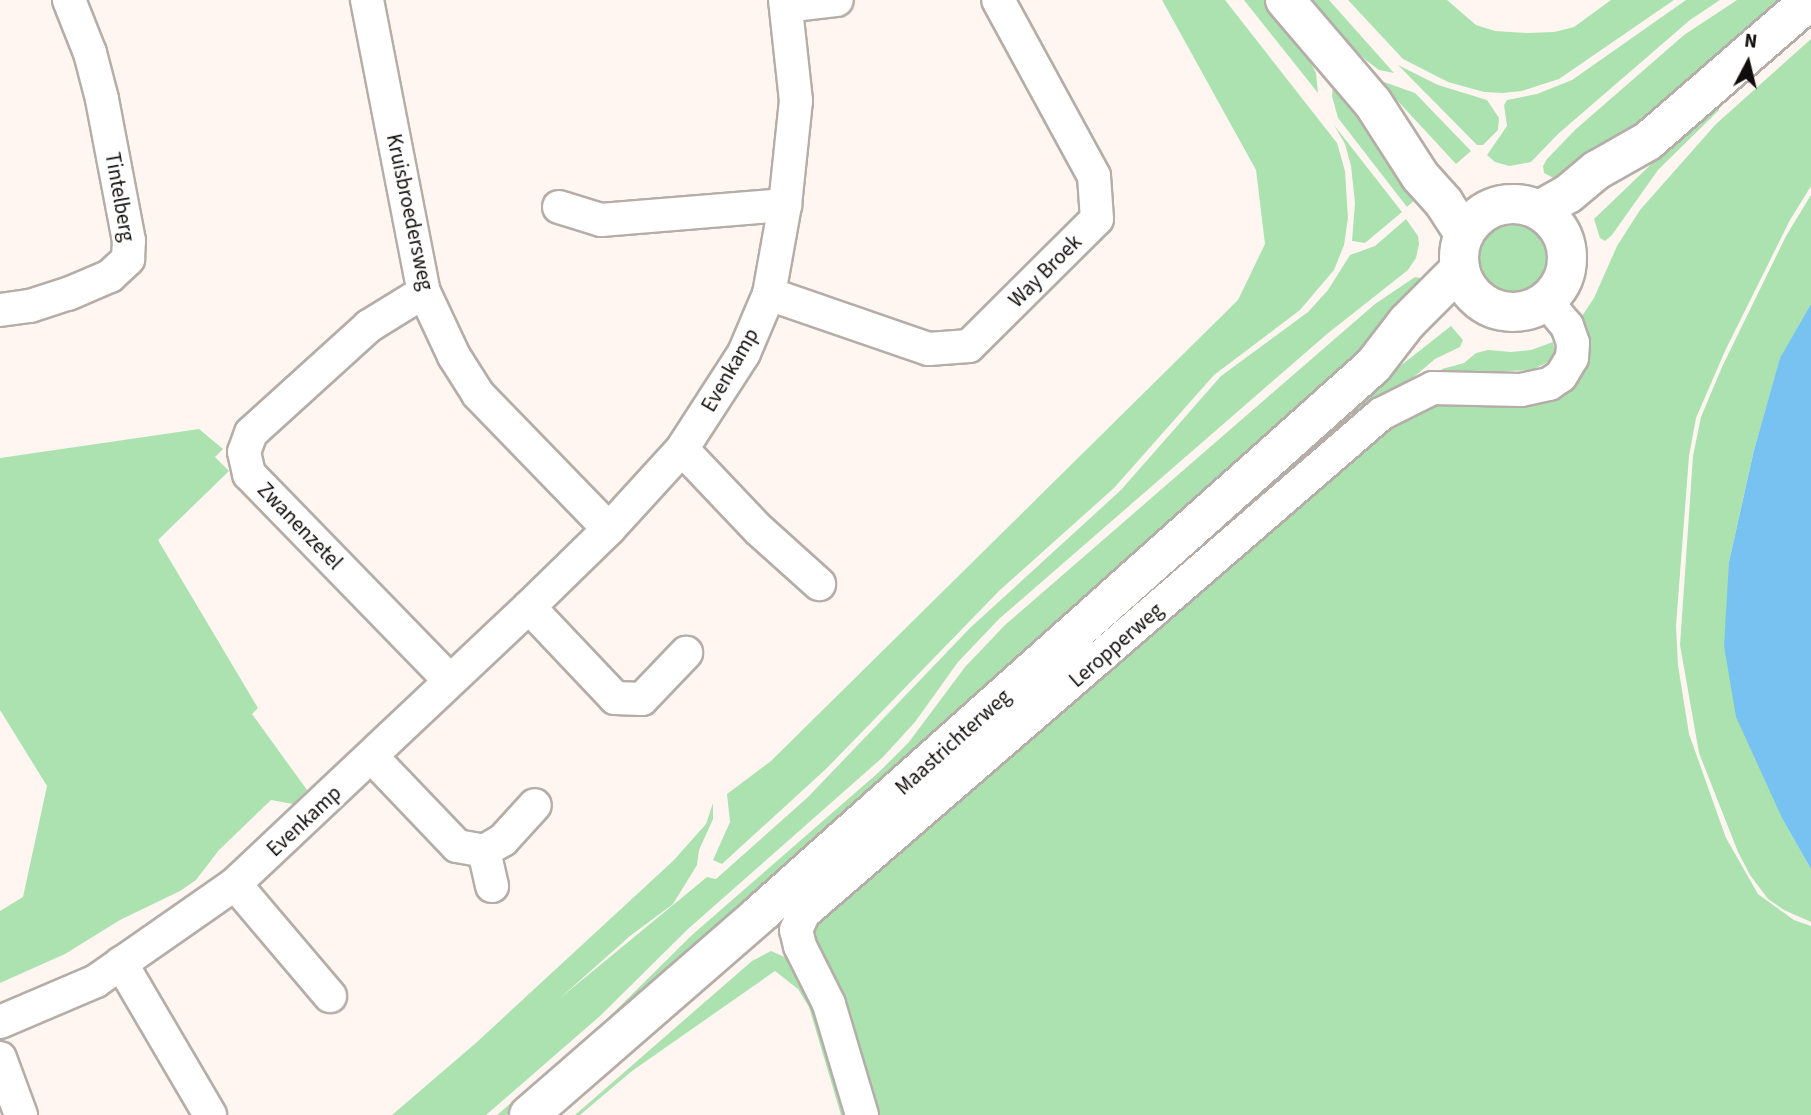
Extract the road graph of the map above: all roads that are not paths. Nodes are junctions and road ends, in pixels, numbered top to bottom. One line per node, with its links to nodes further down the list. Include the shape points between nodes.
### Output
1 (69, 0): 20 (street, Tintelberg, via 96,75 130,251 124,265 110,276 30,306)
2 (367, 0): 16 (street, Kruisbroedersweg)
3 (837, 0): 7 (street)
4 (999, 0): 17 (street, Way Broek, via 1094,176 1097,219 969,346 929,349)
5 (1285, 0): 8 (main road)
6 (1810, 0): 9 (main road)
7 (785, 3): 10 (street, Evenkamp, via 796,101)
8 (1373, 103): 12 (main road, via 1465,186); 15 (main road, via 1420,176 1444,203)
9 (1648, 141): 13 (main road); 14 (main road, via 1611,188 1584,213)
10 (785, 205): 11 (street, via 601,220); 17 (street, Evenkamp)
11 (559, 206)
12 (1497, 206): 13 (main road, via 1522,204); 15 (main road, via 1476,219)
13 (1539, 210): 14 (main road, via 1557,225)
14 (1567, 247): 18 (main road, via 1565,275)
15 (1462, 251): 19 (main road, via 1471,292); 21 (main road, Maastrichterweg)
16 (424, 292): 23 (street, Kruisbroedersweg, via 478,394); 27 (street, Zwanenzetel, via 369,326 251,433 243,452 249,474)
17 (769, 294): 22 (street, Evenkamp, via 744,353)
18 (1546, 301): 19 (main road, via 1522,312); 40 (street, Leropperweg, via 1567,326 1573,343 1572,358 1562,376 1521,390 1433,388 1381,414 804,913 796,930 800,946 829,1004)
19 (1487, 306): 21 (main road, Maastrichterweg, via 1448,319)
20 (0, 310)
21 (1373, 366): 39 (main road, Maastrichterweg, via 771,905)
22 (682, 449): 23 (street, Evenkamp); 24 (street, via 759,530)
23 (609, 529): 25 (street, Evenkamp)
24 (819, 584)
25 (529, 607): 26 (street, via 615,698 642,699); 27 (street, Evenkamp)
26 (686, 653)
27 (449, 680): 28 (street, Evenkamp)
28 (372, 757): 30 (street, via 457,846); 31 (street, Evenkamp)
29 (536, 805): 30 (street, via 503,840)
30 (484, 851): 32 (street)
31 (235, 884): 33 (street, Evenkamp); 34 (street)
32 (492, 886)
33 (121, 963): 35 (street, Evenkamp, via 96,981); 38 (street)
34 (330, 996)
35 (0, 1022)
36 (0, 1058): 37 (street)
37 (21, 1115)
38 (210, 1115)
39 (529, 1115)
40 (862, 1115)

